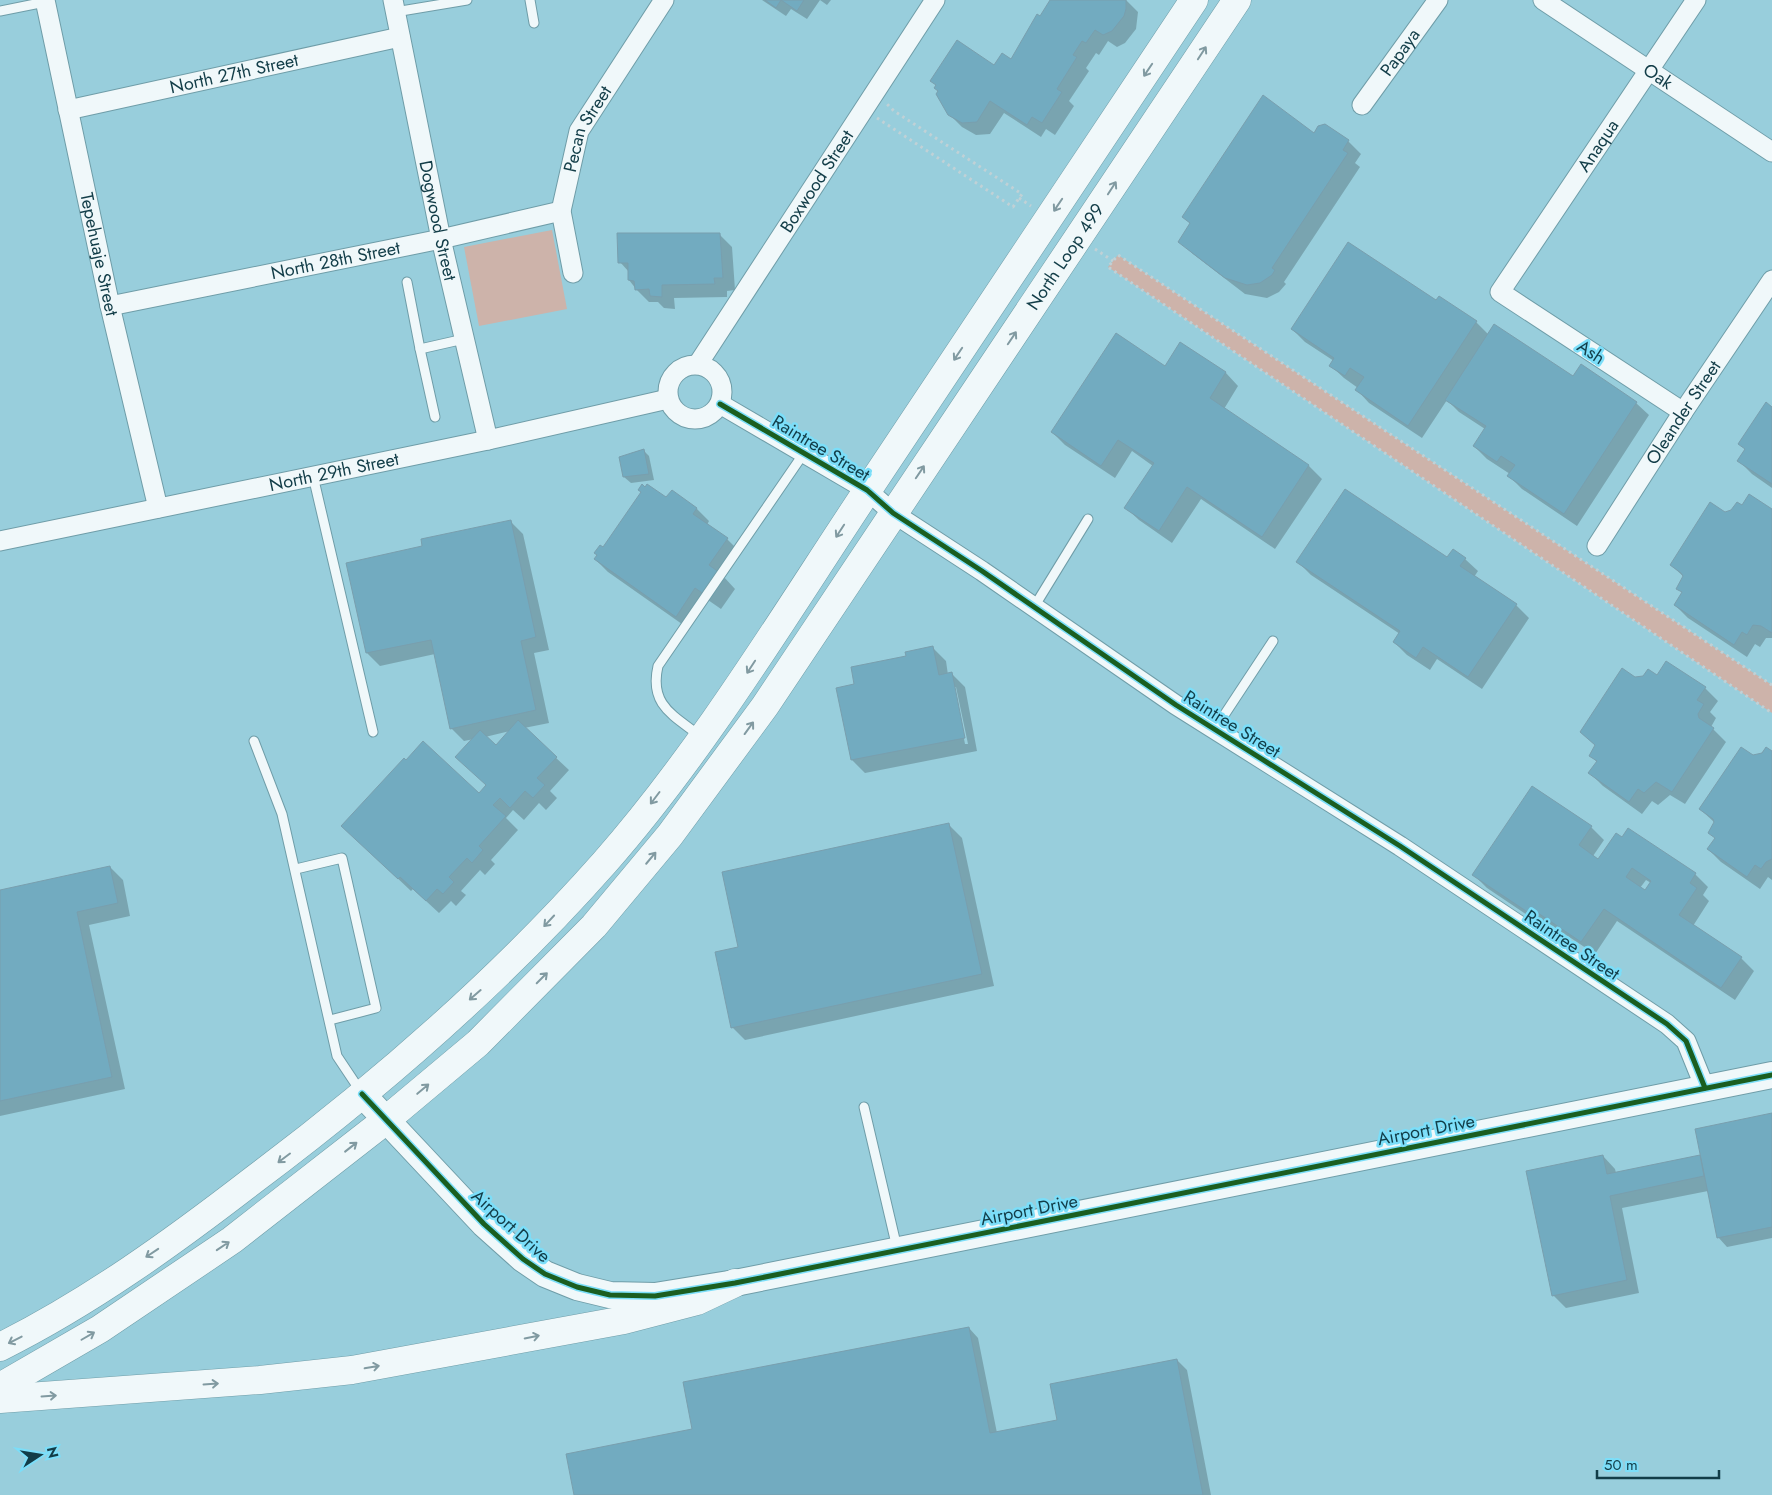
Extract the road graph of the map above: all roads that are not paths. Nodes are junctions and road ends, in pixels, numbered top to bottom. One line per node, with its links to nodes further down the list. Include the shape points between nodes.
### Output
1 (467, 0): 11 (lane)
2 (530, 0): 13 (lane)
3 (664, 0): 19 (street, Pecan Street, via 580,131)
4 (935, 0): 28 (street, Boxwood Street)
5 (1194, 0): 36 (main road, North Loop 499, one-way to 36)
6 (1237, 0): 38 (main road, North Loop 499, one-way to 6)
7 (1438, 0): 16 (street, Papaya)
8 (1543, 0): 15 (street, Oak)
9 (1696, 0): 15 (street, Anaqua)
10 (45, 1): 12 (lane); 17 (street, Tepehuaje Street)
11 (394, 6): 14 (street, Dogwood Street)
12 (0, 11)
13 (534, 23)
14 (400, 38): 17 (street, North 27th Street); 20 (street, Dogwood Street)
15 (1648, 70): 18 (street, Oak); 24 (street, Anaqua)
16 (1362, 105)
17 (68, 110): 25 (street, Tepehuaje Street)
18 (1772, 152)
19 (561, 211): 20 (street, North 28th Street); 21 (street, Pecan Street)
20 (441, 238): 25 (street, North 28th Street); 26 (street, Dogwood Street)
21 (574, 273)
22 (1772, 280): 31 (street, Oleander Street)
23 (407, 282): 27 (lane)
24 (1500, 292): 31 (street, Ash)
25 (110, 306): 37 (street, Tepehuaje Street)
26 (464, 339): 27 (lane); 33 (street, Dogwood Street)
27 (420, 349): 32 (lane)
28 (698, 364): 29 (street, via 685,366 674,374 668,386); 30 (street, via 719,378 723,391)
29 (668, 399): 30 (street, via 675,411 686,418 699,419 712,414); 33 (street, North 29th Street)
30 (720, 404): 34 (street, Raintree Street)
31 (1683, 412): 41 (street, Oleander Street)
32 (435, 417)
33 (488, 440): 35 (street, North 29th Street)
34 (804, 453): 36 (street, Raintree Street); 46 (lane, via 658,666 655,680 661,703)
35 (314, 476): 37 (street, North 29th Street); 45 (lane)
36 (867, 490): 38 (street, Raintree Street); 46 (main road, North Loop 499, one-way to 46, via 735,692)
37 (158, 508): 40 (street, North 29th Street)
38 (893, 513): 42 (street, Raintree Street); 54 (main road, North Loop 499, one-way to 38, via 478,1043 594,926 670,835 765,706)
39 (1088, 520): 42 (lane)
40 (0, 541)
41 (1596, 546)
42 (1034, 607): 44 (street, Raintree Street)
43 (1273, 641): 44 (lane)
44 (1214, 729): 51 (street, Raintree Street, via 1400,846 1667,1024 1686,1041)
45 (372, 732)
46 (701, 737): 52 (main road, North Loop 499, one-way to 52, via 606,861 500,974)
47 (254, 742): 48 (lane, via 282,814)
48 (296, 869): 49 (lane); 49 (lane, via 342,858 376,1008)
49 (330, 1020): 52 (lane, via 337,1056)
50 (1772, 1075): 51 (street, Airport Drive)
51 (1705, 1088): 55 (street, Airport Drive)
52 (362, 1094): 54 (street, Airport Drive); 57 (main road, North Loop 499, one-way to 57, via 196,1224 50,1322)
53 (864, 1107): 55 (lane)
54 (386, 1120): 56 (street, Airport Drive, via 484,1224 545,1274 610,1295 655,1296); 58 (main road, North Loop 499, one-way to 54, via 100,1329 232,1240)
55 (898, 1250): 56 (street, Airport Drive)
56 (735, 1283): 59 (main road, one-way to 56, via 352,1370 624,1320 697,1301)
57 (0, 1347)
58 (0, 1387)
59 (0, 1400)

